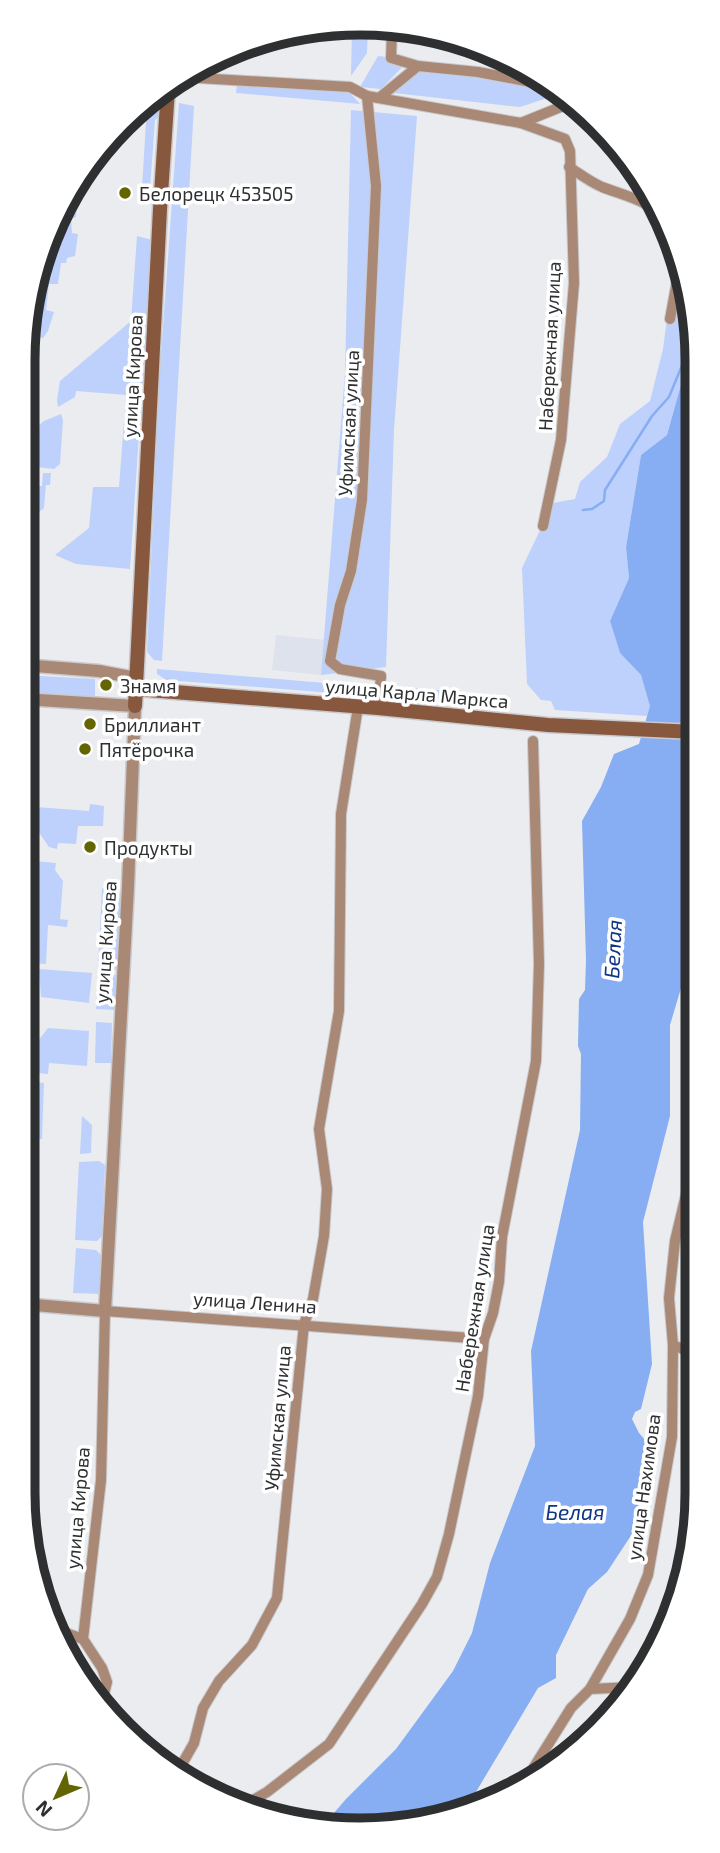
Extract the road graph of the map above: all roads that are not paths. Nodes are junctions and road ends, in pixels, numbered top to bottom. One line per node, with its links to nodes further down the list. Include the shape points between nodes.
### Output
1 (392, 37): 2 (street, via 391,58)
2 (418, 66): 4 (street); 5 (street)
3 (200, 78): 5 (street, via 350,87)
4 (527, 81)
5 (373, 97): 8 (street); 19 (street, Уфимская улица, via 376,186 362,500 330,661 340,669 381,676)
6 (168, 98): 15 (main road, улица Кирова)
7 (563, 106): 8 (street)
8 (522, 123): 9 (street, Набережная улица, via 565,139)
9 (569, 167): 10 (street, via 600,186); 13 (street, Набережная улица, via 573,296 561,440)
10 (642, 200)
11 (676, 285): 12 (street)
12 (670, 319)
13 (543, 526)
14 (35, 666): 15 (street, улица Карла Маркса, via 99,671)
15 (136, 683): 17 (main road, улица Кирова); 18 (main road, улица Карла Маркса)
16 (35, 699): 17 (street)
17 (135, 706): 24 (street, улица Кирова)
18 (358, 707): 19 (main road, улица Карла Маркса); 25 (street, Уфимская улица, via 341,814 339,1011 319,1129 327,1189 324,1236 313,1299)
19 (378, 708): 20 (main road, улица Карла Маркса, via 548,725)
20 (685, 732)
21 (533, 741): 26 (street, Набережная улица, via 539,964 536,1061 502,1237 499,1282)
22 (685, 1199): 27 (street, улица Нахимова, via 669,1298)
23 (35, 1305): 24 (street, улица Ленина)
24 (105, 1311): 25 (street, улица Ленина); 30 (street, улица Кирова, via 101,1480)
25 (303, 1324): 26 (street, улица Ленина); 34 (street, Уфимская улица, via 277,1598 252,1645 219,1681 203,1708 194,1743)
26 (484, 1339): 36 (street, Набережная улица, via 478,1396 437,1577 329,1744)
27 (673, 1345): 28 (street); 32 (street, улица Нахимова, via 672,1437 648,1575 630,1619)
28 (685, 1350)
29 (67, 1634): 30 (street)
30 (83, 1639): 33 (street, via 102,1668 107,1682)
31 (620, 1688): 32 (street)
32 (590, 1689): 35 (street, улица Нахимова, via 571,1708)
33 (104, 1693)
34 (182, 1765)
35 (533, 1768)
36 (253, 1800)

